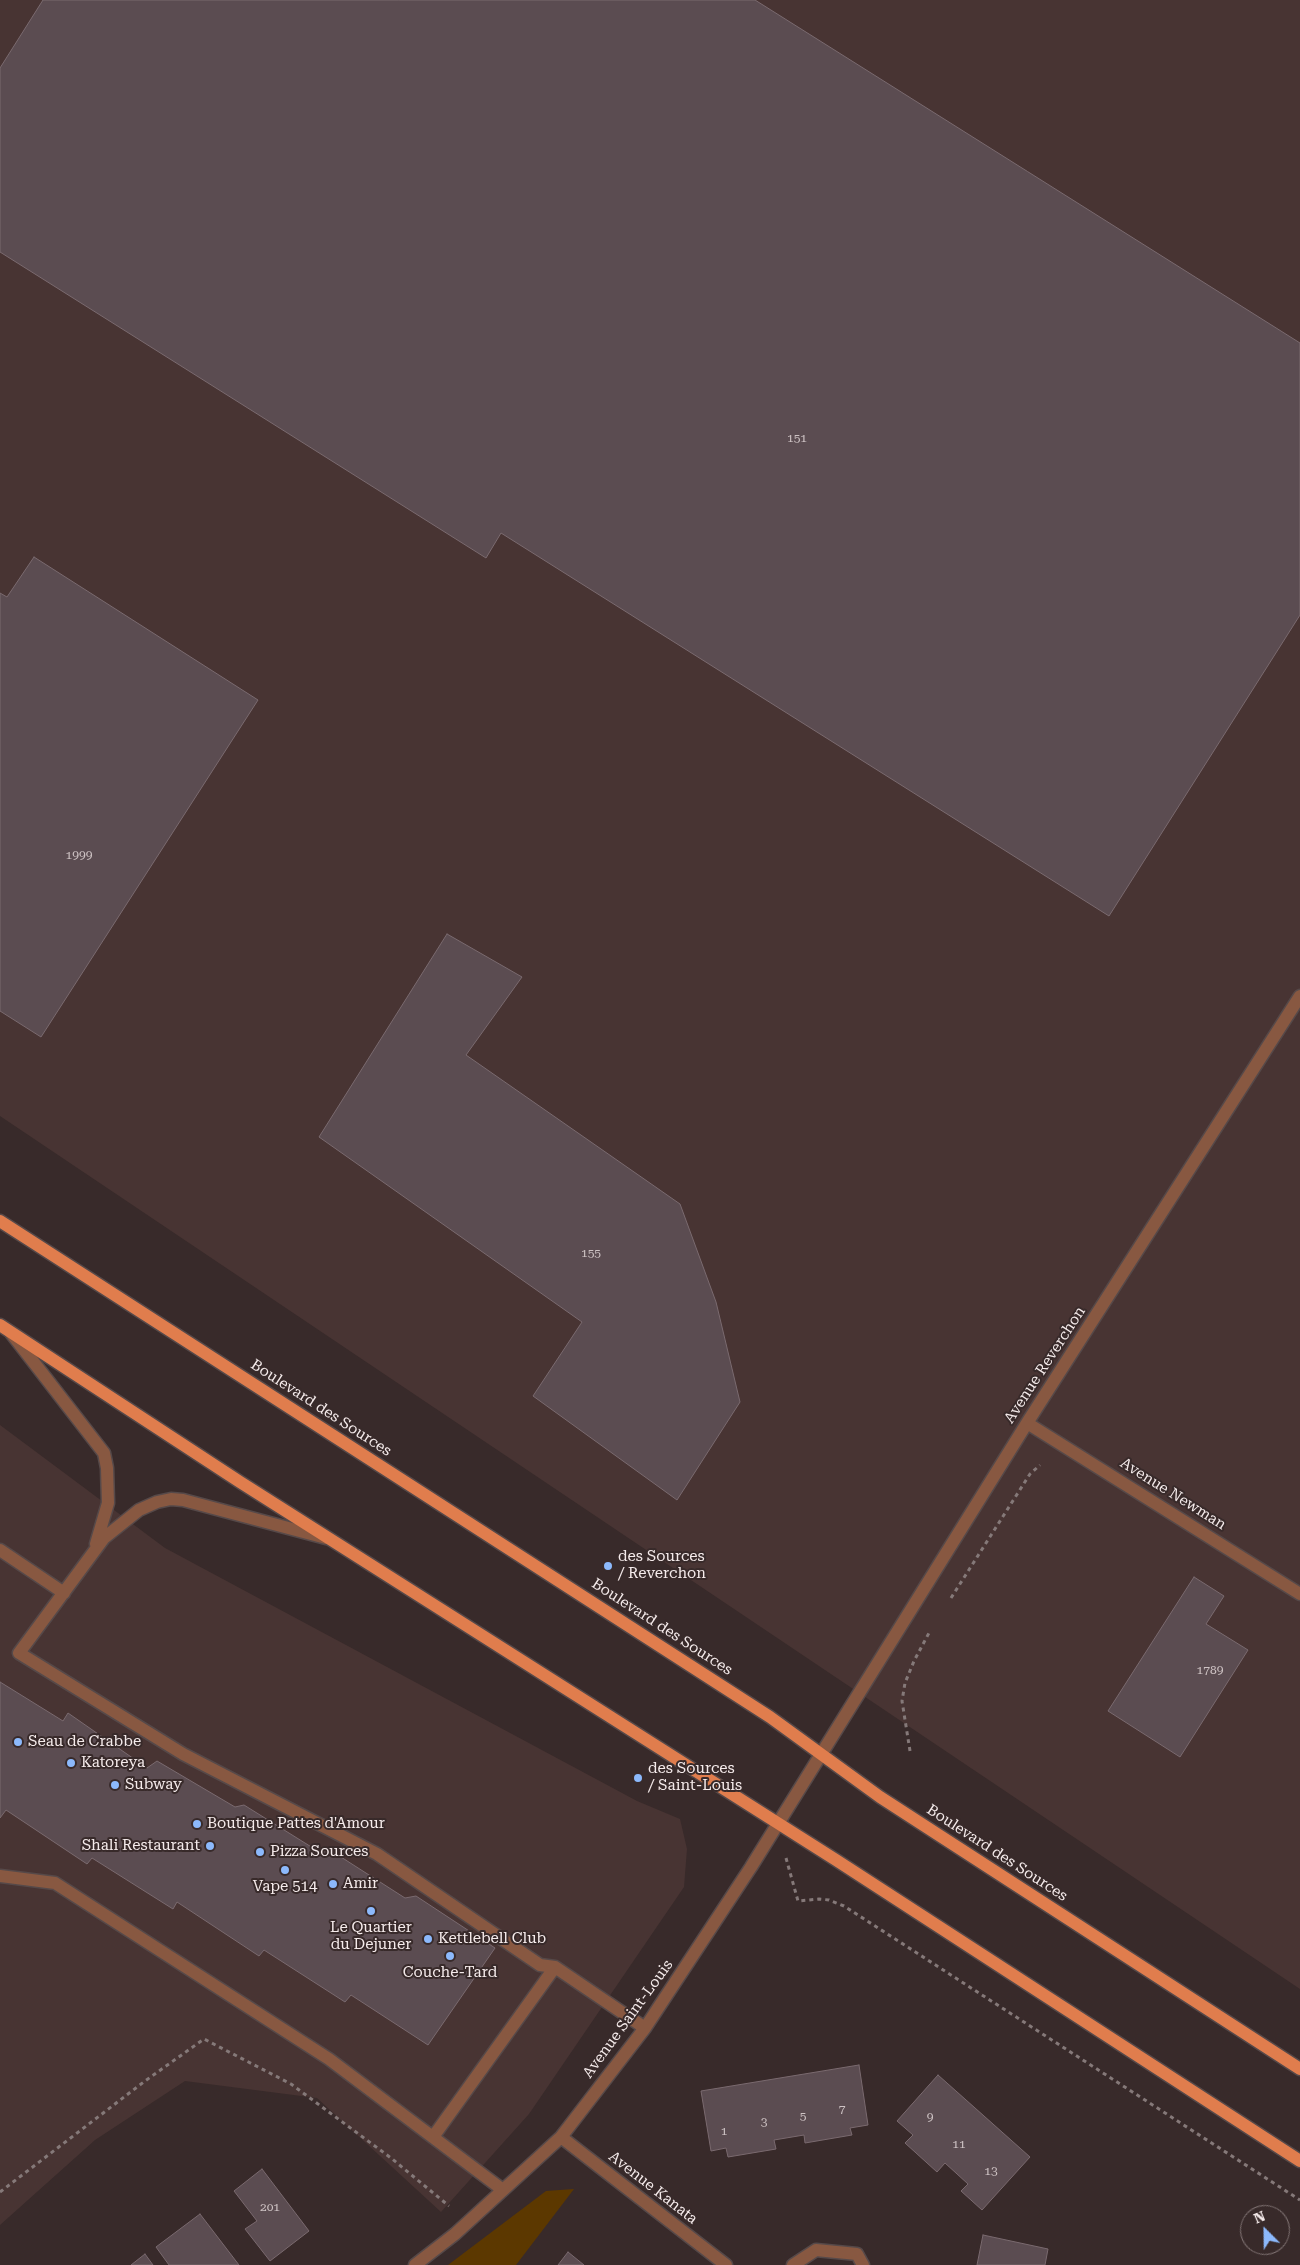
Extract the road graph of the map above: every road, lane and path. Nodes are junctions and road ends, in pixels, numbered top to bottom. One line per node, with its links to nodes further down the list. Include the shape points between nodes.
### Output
1 (1300, 996): 4 (street, Avenue Reverchon)
2 (0, 1220): 14 (main road, Boulevard des Sources, via 754,1706)
3 (4, 1328): 6 (main road); 8 (street, via 104,1454 108,1468 108,1503)
4 (1027, 1422): 10 (street, Avenue Newman); 14 (street, Avenue Reverchon)
5 (1040, 1465): 11 (path, via 1030,1474)
6 (329, 1539): 8 (street, via 183,1500 171,1500 140,1510 120,1524); 15 (main road)
7 (0, 1550): 9 (street)
8 (93, 1551): 9 (street)
9 (64, 1593): 17 (street, via 19,1653 183,1754 377,1854 540,1965)
10 (1300, 1594)
11 (947, 1603)
12 (932, 1628): 13 (path, via 905,1683 902,1701)
13 (910, 1751)
14 (820, 1753): 15 (street, Avenue Saint-Louis); 19 (main road, Boulevard des Sources, via 880,1798)
15 (777, 1824): 18 (street, Avenue Saint-Louis); 22 (main road); 25 (path, via 798,1901 824,1900 844,1906)
16 (0, 1876): 20 (street, via 55,1883 329,2059)
17 (555, 1967): 18 (street); 20 (street)
18 (645, 2028): 21 (street, Avenue Saint-Louis)
19 (1300, 2069)
20 (433, 2137): 23 (street)
21 (561, 2137): 23 (street, Avenue Saint-Louis); 28 (street, Avenue Kanata)
22 (1300, 2161)
23 (503, 2190): 27 (street, Avenue Saint-Louis)
24 (0, 2192): 26 (path, via 204,2039 291,2084 391,2158)
25 (1300, 2200)
26 (450, 2207)
27 (415, 2265)
28 (726, 2265)
29 (793, 2265): 30 (street, via 816,2250 858,2254)
30 (863, 2265)

